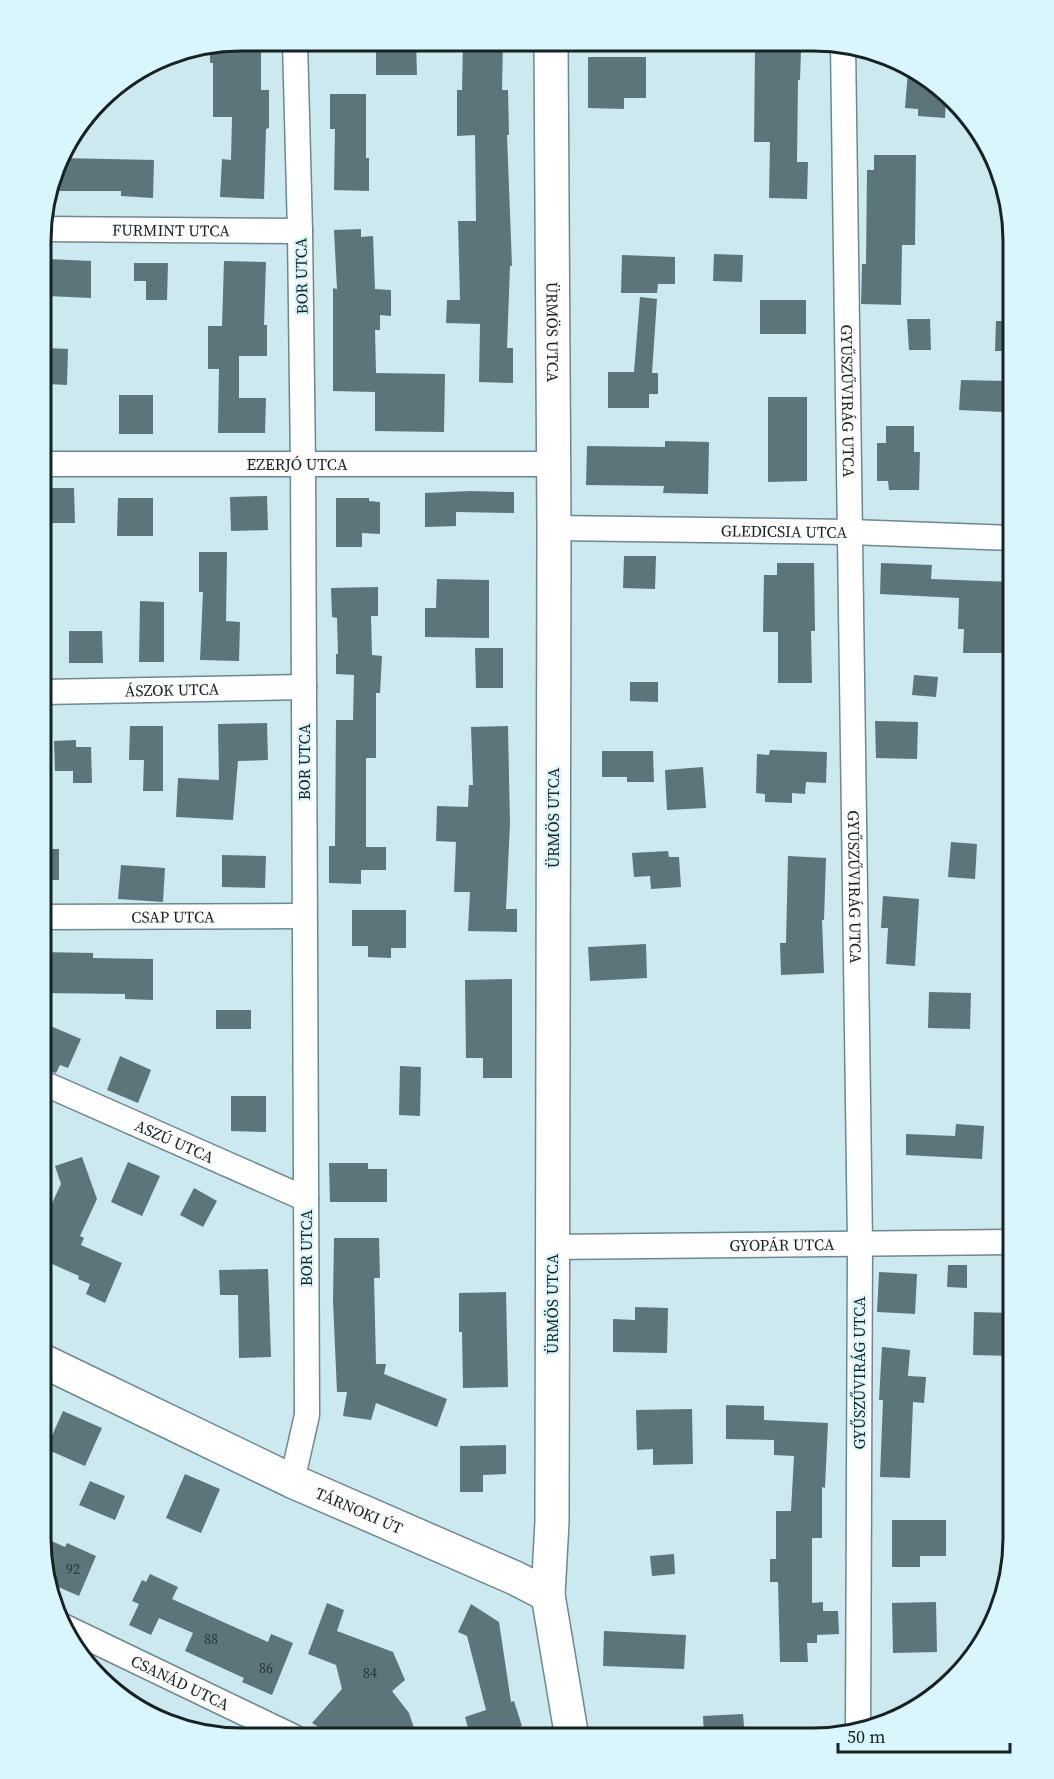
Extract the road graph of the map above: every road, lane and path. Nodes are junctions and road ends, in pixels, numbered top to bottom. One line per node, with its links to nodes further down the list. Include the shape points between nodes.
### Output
1 (295, 51): 5 (street, BOR UTCA)
2 (550, 51): 7 (street, ÜRMÖS UTCA)
3 (843, 54): 10 (street, GYŰSZŰVIRÁG UTCA)
4 (52, 229): 5 (street, FURMINT UTCA)
5 (300, 231): 8 (street, BOR UTCA)
6 (51, 464): 8 (street, EZERJÓ UTCA)
7 (552, 464): 8 (street, EZERJÓ UTCA); 9 (street, ÜRMÖS UTCA)
8 (303, 465): 12 (street, BOR UTCA)
9 (554, 528): 10 (street, GLEDICSIA UTCA); 20 (street, ÜRMÖS UTCA)
10 (850, 532): 11 (street, GLEDICSIA UTCA); 19 (street, GYŰSZŰVIRÁG UTCA)
11 (1003, 538)
12 (304, 687): 13 (street, ÁSZOK UTCA); 14 (street, BOR UTCA)
13 (51, 692)
14 (304, 916): 15 (street, CSAP UTCA); 17 (street, BOR UTCA)
15 (51, 917)
16 (51, 1086): 17 (street, ASZÚ UTCA)
17 (306, 1199): 22 (street, BOR UTCA, via 307,1415)
18 (1003, 1242): 19 (street, GYOPÁR UTCA)
19 (860, 1243): 20 (street, GYOPÁR UTCA); 25 (street, GYŰSZŰVIRÁG UTCA)
20 (552, 1246): 23 (street, ÜRMÖS UTCA, via 552,1522)
21 (51, 1365): 22 (street, TÁRNOKI ÚT)
22 (292, 1481): 23 (street, TÁRNOKI ÚT)
23 (548, 1595): 27 (street)
24 (77, 1633): 26 (street, CSANÁD UTCA)
25 (858, 1722)
26 (275, 1728)
27 (570, 1728)

